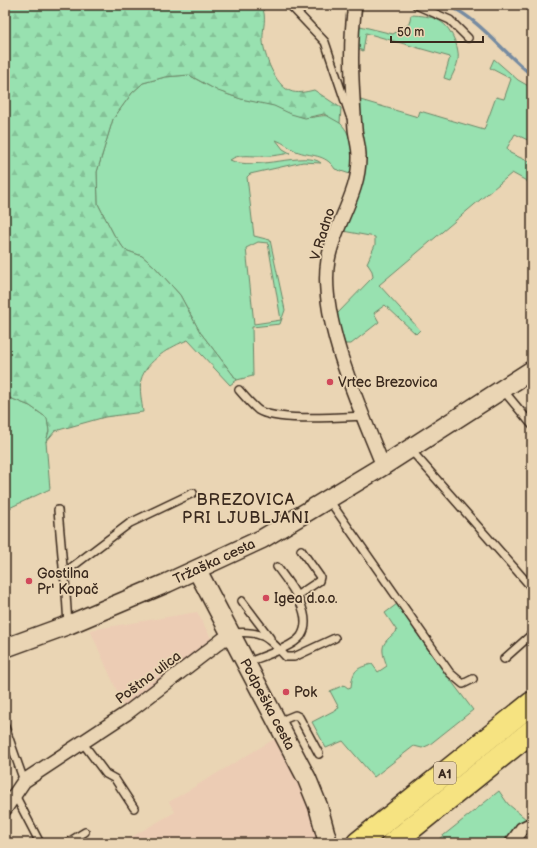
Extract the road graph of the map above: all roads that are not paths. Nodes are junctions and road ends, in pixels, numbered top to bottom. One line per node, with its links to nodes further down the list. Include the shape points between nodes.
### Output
1 (290, 5): 5 (lane, via 325,42)
2 (355, 5): 5 (street, V Radno, via 351,49)
3 (416, 5): 4 (lane, via 450,20)
4 (468, 38)
5 (355, 131): 9 (street, V Radno, via 359,156 358,172 328,260 326,282 328,312)
6 (532, 370): 8 (main road, Tržaška cesta)
7 (239, 390): 9 (lane, via 259,410 268,414 297,417)
8 (503, 390): 10 (lane); 11 (main road, Tržaška cesta)
9 (364, 416): 12 (street, V Radno)
10 (532, 425)
11 (410, 448): 12 (main road, Tržaška cesta); 20 (lane)
12 (383, 466): 14 (main road, Tržaška cesta)
13 (193, 493): 19 (lane, via 130,523 68,570)
14 (329, 499): 18 (main road, Tržaška cesta, via 262,539); 32 (lane, via 450,672 463,684)
15 (58, 510): 19 (lane)
16 (301, 550): 21 (lane, via 320,577 319,581)
17 (278, 567): 21 (lane)
18 (197, 570): 23 (main road, Tržaška cesta); 24 (main road, Podpeška cesta)
19 (64, 578): 23 (lane)
20 (532, 588)
21 (298, 595): 29 (lane, via 304,617 303,631 300,637)
22 (242, 601): 27 (lane)
23 (68, 625): 28 (main road, Tržaška cesta)
24 (230, 634): 27 (lane, via 254,633); 31 (main road, Podpeška cesta); 37 (street, Poštna ulica, via 127,713)
25 (532, 634): 30 (lane)
26 (335, 638): 29 (lane, via 294,657 286,657)
27 (272, 640): 29 (lane)
28 (5, 648)
29 (279, 649): 31 (lane)
30 (504, 659)
31 (246, 663): 34 (main road, Podpeška cesta)
32 (473, 679)
33 (532, 703): 48 (highway, A1)
34 (278, 722): 38 (lane, via 295,715 299,717); 47 (main road, Podpeška cesta, via 318,806)
35 (5, 727): 39 (lane)
36 (532, 731): 49 (highway, A1)
37 (82, 742): 39 (street, Poštna ulica); 41 (lane, via 106,774 115,779)
38 (319, 754)
39 (24, 781): 40 (street, Poštna ulica)
40 (14, 793): 42 (street, Poštna ulica); 45 (lane)
41 (134, 808)
42 (5, 809)
43 (532, 824): 50 (street, via 522,829)
44 (85, 832): 46 (lane)
45 (40, 843)
46 (67, 843)
47 (328, 843)
48 (358, 843)
49 (393, 843)
50 (512, 843)

